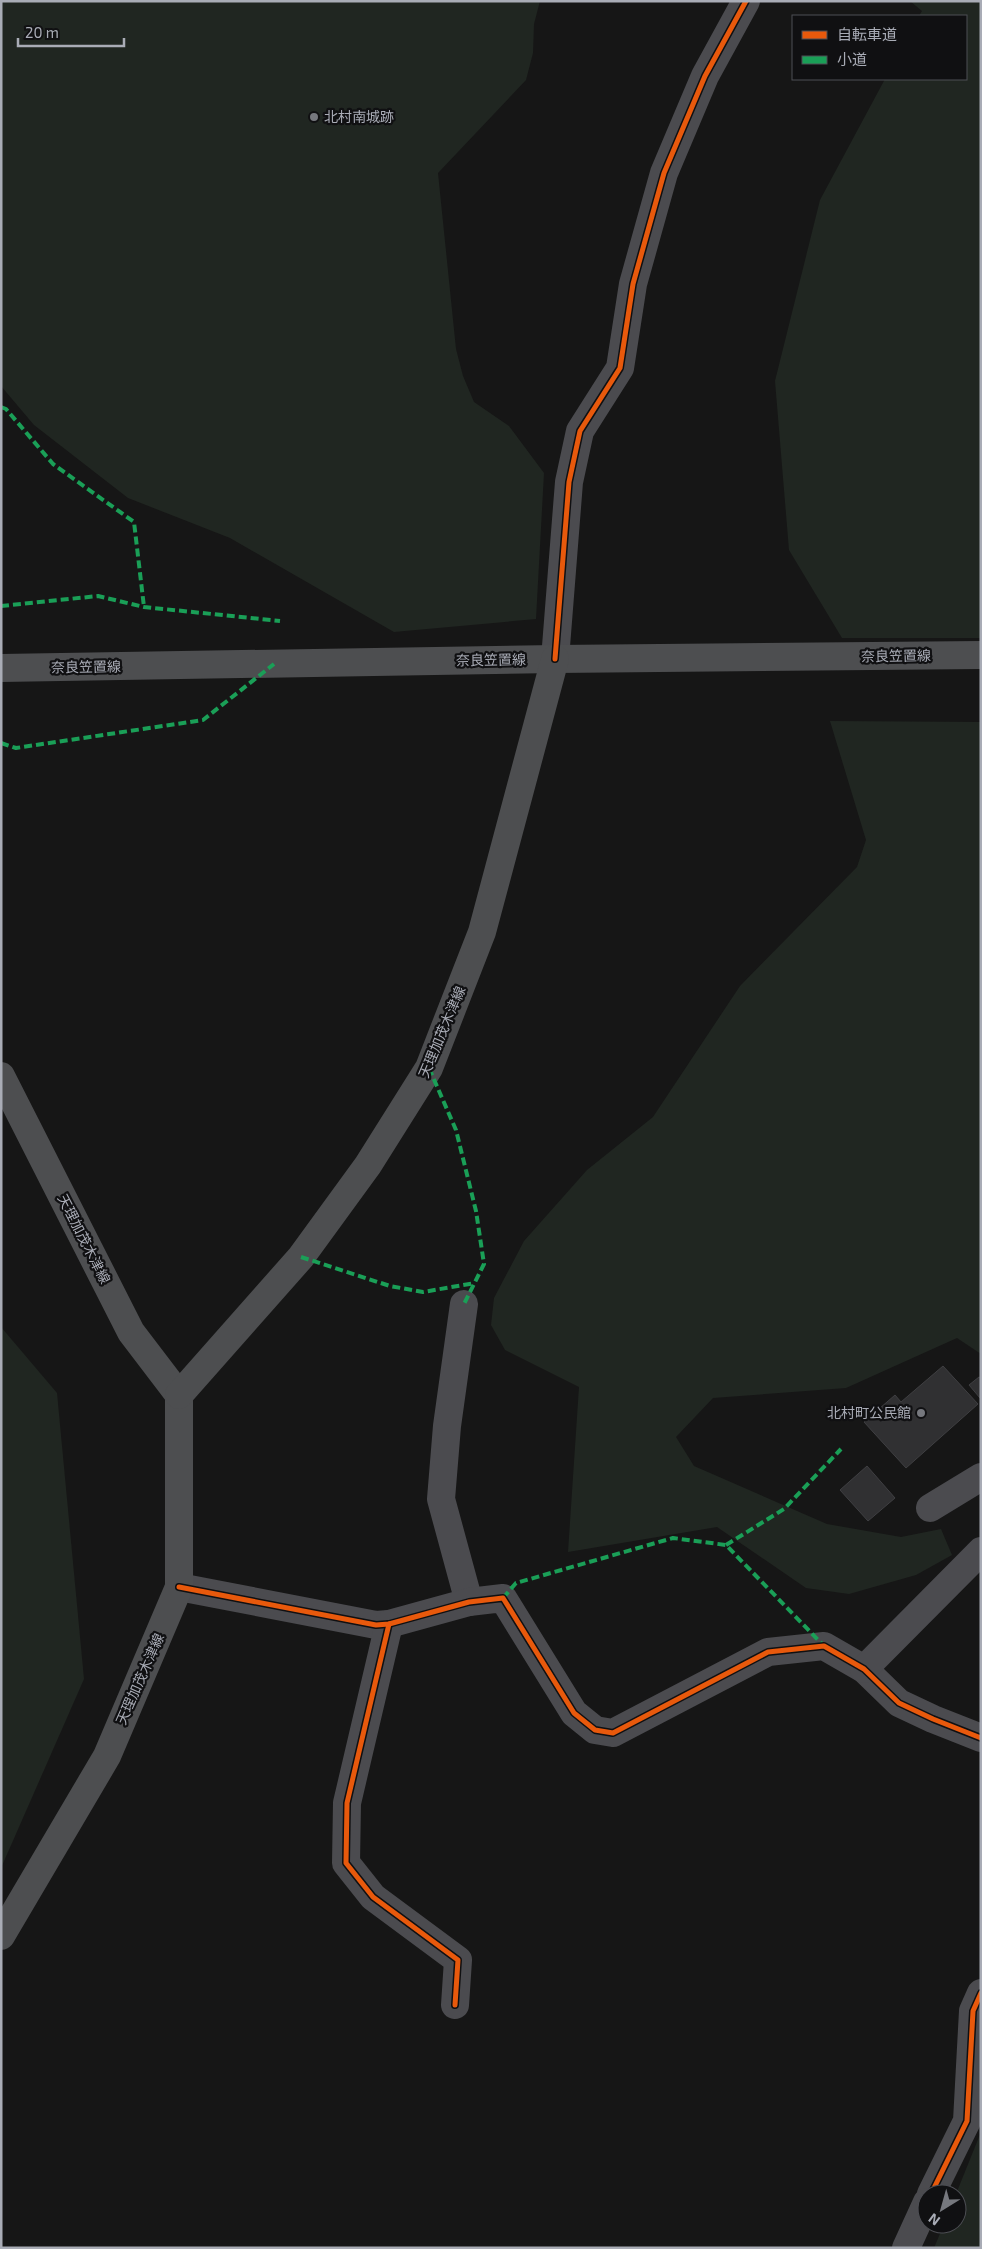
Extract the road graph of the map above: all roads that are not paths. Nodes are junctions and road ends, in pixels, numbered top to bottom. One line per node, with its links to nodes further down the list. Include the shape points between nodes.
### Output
1 (746, 1): 3 (street, via 705,76 664,173 633,284 620,368 580,432 569,482)
2 (981, 655): 3 (main road, 奈良笠置線)
3 (555, 659): 4 (main road, 奈良笠置線); 7 (main road, 天理加茂木津線, via 482,932 430,1068 368,1165 301,1257)
4 (1, 668)
5 (1, 1076): 7 (main road, 天理加茂木津線, via 132,1332)
6 (464, 1304): 12 (street, via 446,1426 441,1499)
7 (179, 1395): 11 (main road, 天理加茂木津線)
8 (981, 1477): 9 (street)
9 (930, 1508)
10 (981, 1551): 14 (street)
11 (179, 1587): 13 (street, via 376,1625); 16 (main road, 天理加茂木津線, via 107,1756)
12 (469, 1602): 13 (street); 14 (street, via 503,1598 574,1713 595,1730 613,1733 768,1652 824,1646)
13 (389, 1624): 18 (street, via 347,1803 346,1863 374,1897 458,1960)
14 (864, 1669): 15 (street, via 899,1703)
15 (981, 1738)
16 (1, 1936)
17 (981, 1993): 19 (street, via 973,2011 966,2121)
18 (455, 2005)
19 (936, 2184)
20 (917, 2224): 21 (street)
21 (906, 2248)

